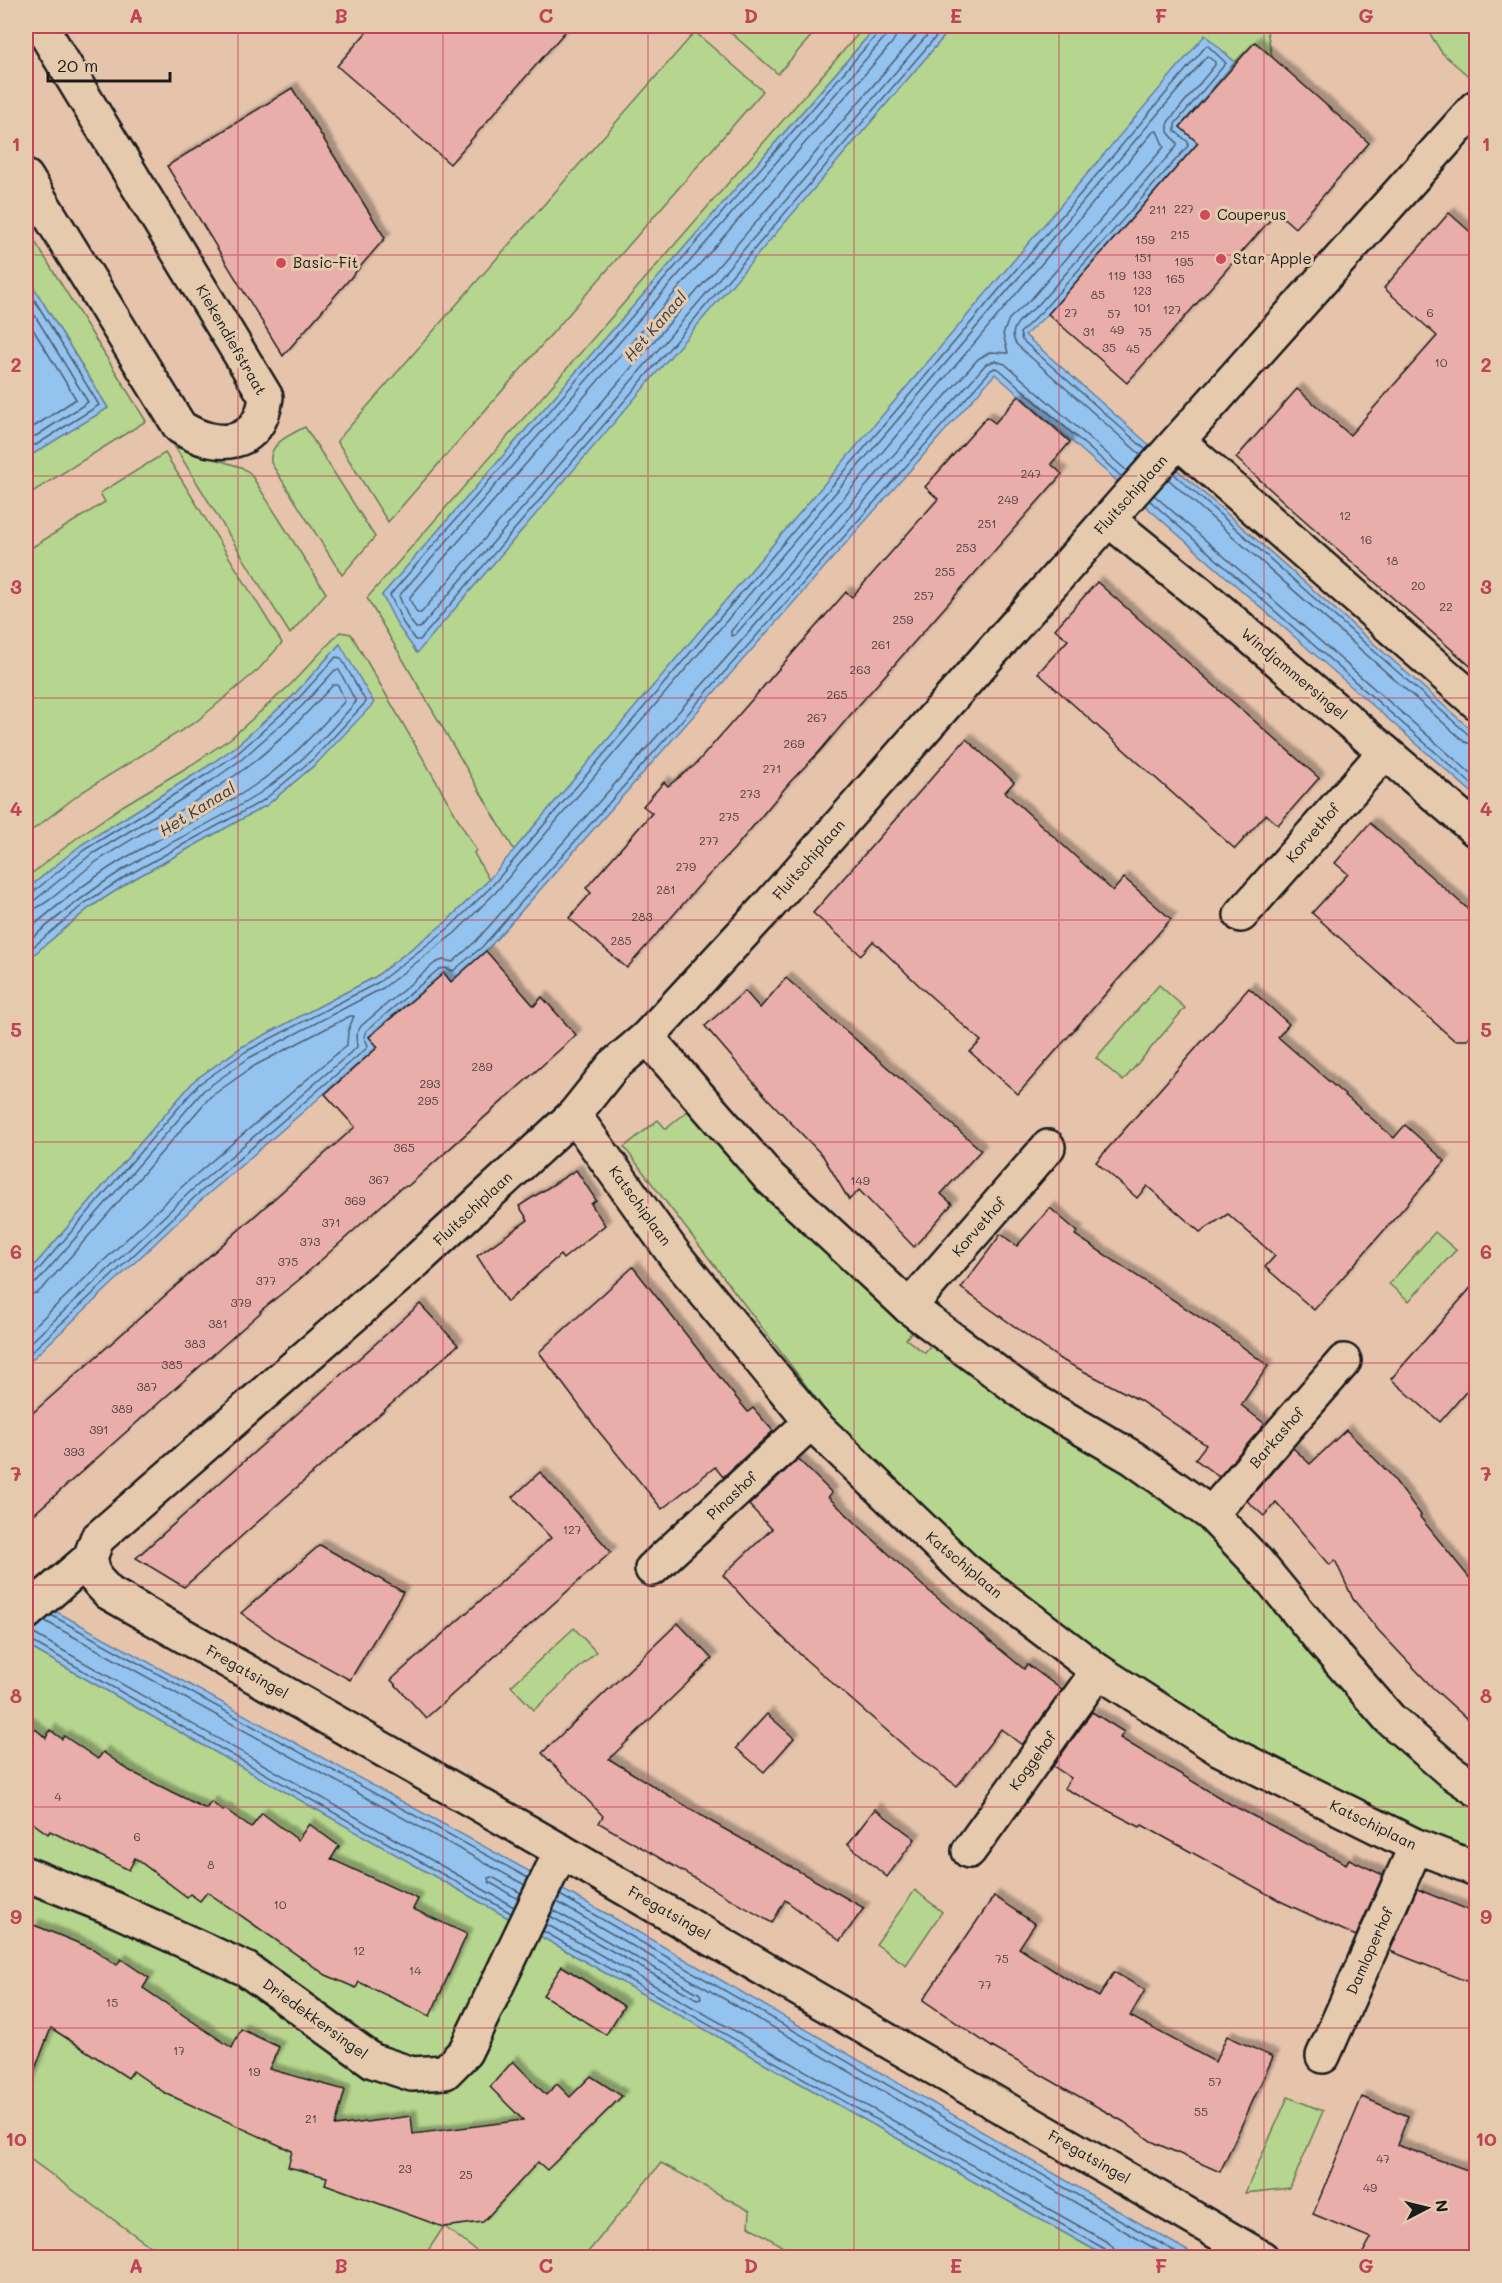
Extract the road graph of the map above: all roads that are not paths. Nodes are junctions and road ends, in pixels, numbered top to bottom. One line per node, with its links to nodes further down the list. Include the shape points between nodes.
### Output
1 (41, 26): 3 (street, Kiekendiefstraat, via 266,398 264,414 254,427 242,437 209,442 180,427)
2 (1476, 107): 4 (street, Fluitschiplaan)
3 (26, 177)
4 (1174, 447): 5 (street, Fluitschiplaan); 6 (street)
5 (1119, 508): 7 (street, Windjammersingel); 10 (street, Fluitschiplaan, via 771,903)
6 (1476, 702)
7 (1385, 752): 8 (street, Windjammersingel); 9 (street, Korvethof)
8 (1476, 830)
9 (1241, 915)
10 (647, 1037): 11 (street, Fluitschiplaan, via 613,1066); 13 (street, via 769,1177)
11 (574, 1115): 15 (street, Katschiplaan, via 676,1257); 17 (street, Fluitschiplaan, via 417,1260 98,1539)
12 (1048, 1147): 13 (street, Korvethof)
13 (909, 1307): 16 (street, via 1035,1401 1133,1458)
14 (1344, 1361): 16 (street, Barkashof)
15 (811, 1422): 18 (street, Pinashof); 20 (street, Katschiplaan, via 963,1568)
16 (1211, 1514): 21 (street, via 1257,1562 1390,1719)
17 (90, 1558): 19 (street); 24 (street, Fregatsingel, via 95,1578 110,1593)
18 (652, 1569)
19 (26, 1613)
20 (1098, 1671): 22 (street, Katschiplaan, via 1220,1749); 23 (street, Koggehof)
21 (1476, 1789)
22 (1416, 1846): 25 (street, Katschiplaan); 27 (street, Damloperhof)
23 (969, 1851)
24 (559, 1856): 26 (street, Driedekkersingel, via 465,2052 445,2072 412,2074 373,2061 246,1969); 28 (street, Fregatsingel)
25 (1476, 1869)
26 (26, 1874)
27 (1323, 2056)
28 (1262, 2258)

